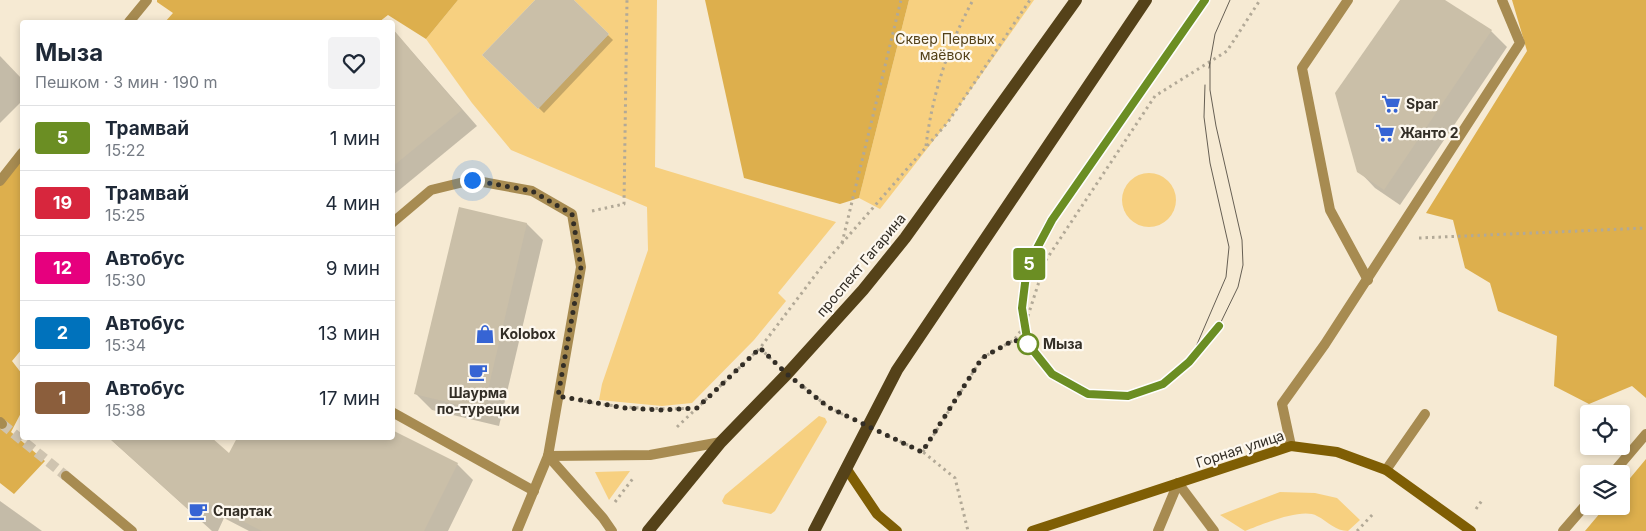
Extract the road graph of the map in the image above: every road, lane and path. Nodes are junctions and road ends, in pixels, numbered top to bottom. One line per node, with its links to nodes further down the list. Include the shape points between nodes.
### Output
1 (147, 0): 11 (street)
2 (627, 0): 15 (path, via 624,204)
3 (901, 0): 19 (path)
4 (973, 0): 12 (path, via 942,71 929,120)
5 (1030, 0): 12 (path, via 948,122)
6 (1076, 0): 22 (main road, проспект Гагарина, via 905,238)
7 (1146, 0): 27 (main road, via 939,305 897,370)
8 (1260, 0): 31 (path, via 1227,51 1155,96 1046,260 1025,325 1014,340 982,358)
9 (1348, 0): 20 (street, via 1302,68 1330,210)
10 (1502, 0): 18 (street, via 1520,43)
11 (131, 20)
12 (926, 147): 19 (path)
13 (20, 156): 14 (street)
14 (0, 181)
15 (572, 214): 16 (street, via 532,191 472,180 431,190); 23 (street, via 581,267)
16 (395, 220)
17 (1646, 228): 18 (path)
18 (1394, 239): 20 (street)
19 (842, 244): 21 (path)
20 (1368, 280): 30 (street, via 1282,404)
21 (760, 348): 22 (path); 24 (path)
22 (787, 374): 27 (path, via 828,407); 29 (main road, проспект Гагарина)
23 (558, 396): 24 (path, via 625,408); 33 (street)
24 (697, 408): 32 (path)
25 (395, 414): 39 (street)
26 (1425, 414): 36 (street)
27 (867, 427): 31 (path); 35 (main road)
28 (1646, 434): 34 (street)
29 (721, 442): 32 (street); 46 (main road, проспект Гагарина)
30 (1291, 446): 36 (main road, Горная улица, via 1337,452); 38 (main road, Горная улица)
31 (922, 452): 49 (path, via 955,478)
32 (650, 455): 33 (street); 42 (path)
33 (548, 456): 39 (street); 42 (street)
34 (1620, 465)
35 (846, 468): 47 (main road); 48 (main road, via 877,514)
36 (1386, 470): 54 (main road, Горная улица)
37 (66, 476): 43 (street)
38 (1178, 483): 50 (main road, Горная улица); 51 (street); 52 (street)
39 (534, 491): 44 (street)
40 (1580, 512): 55 (street)
41 (1374, 513): 53 (path)
42 (603, 518): 45 (street)
43 (132, 531)
44 (517, 531)
45 (612, 531)
46 (648, 531)
47 (814, 531)
48 (897, 531)
49 (968, 531)
50 (1032, 531)
51 (1158, 531)
52 (1214, 531)
53 (1357, 531)
54 (1471, 531)
55 (1564, 531)

